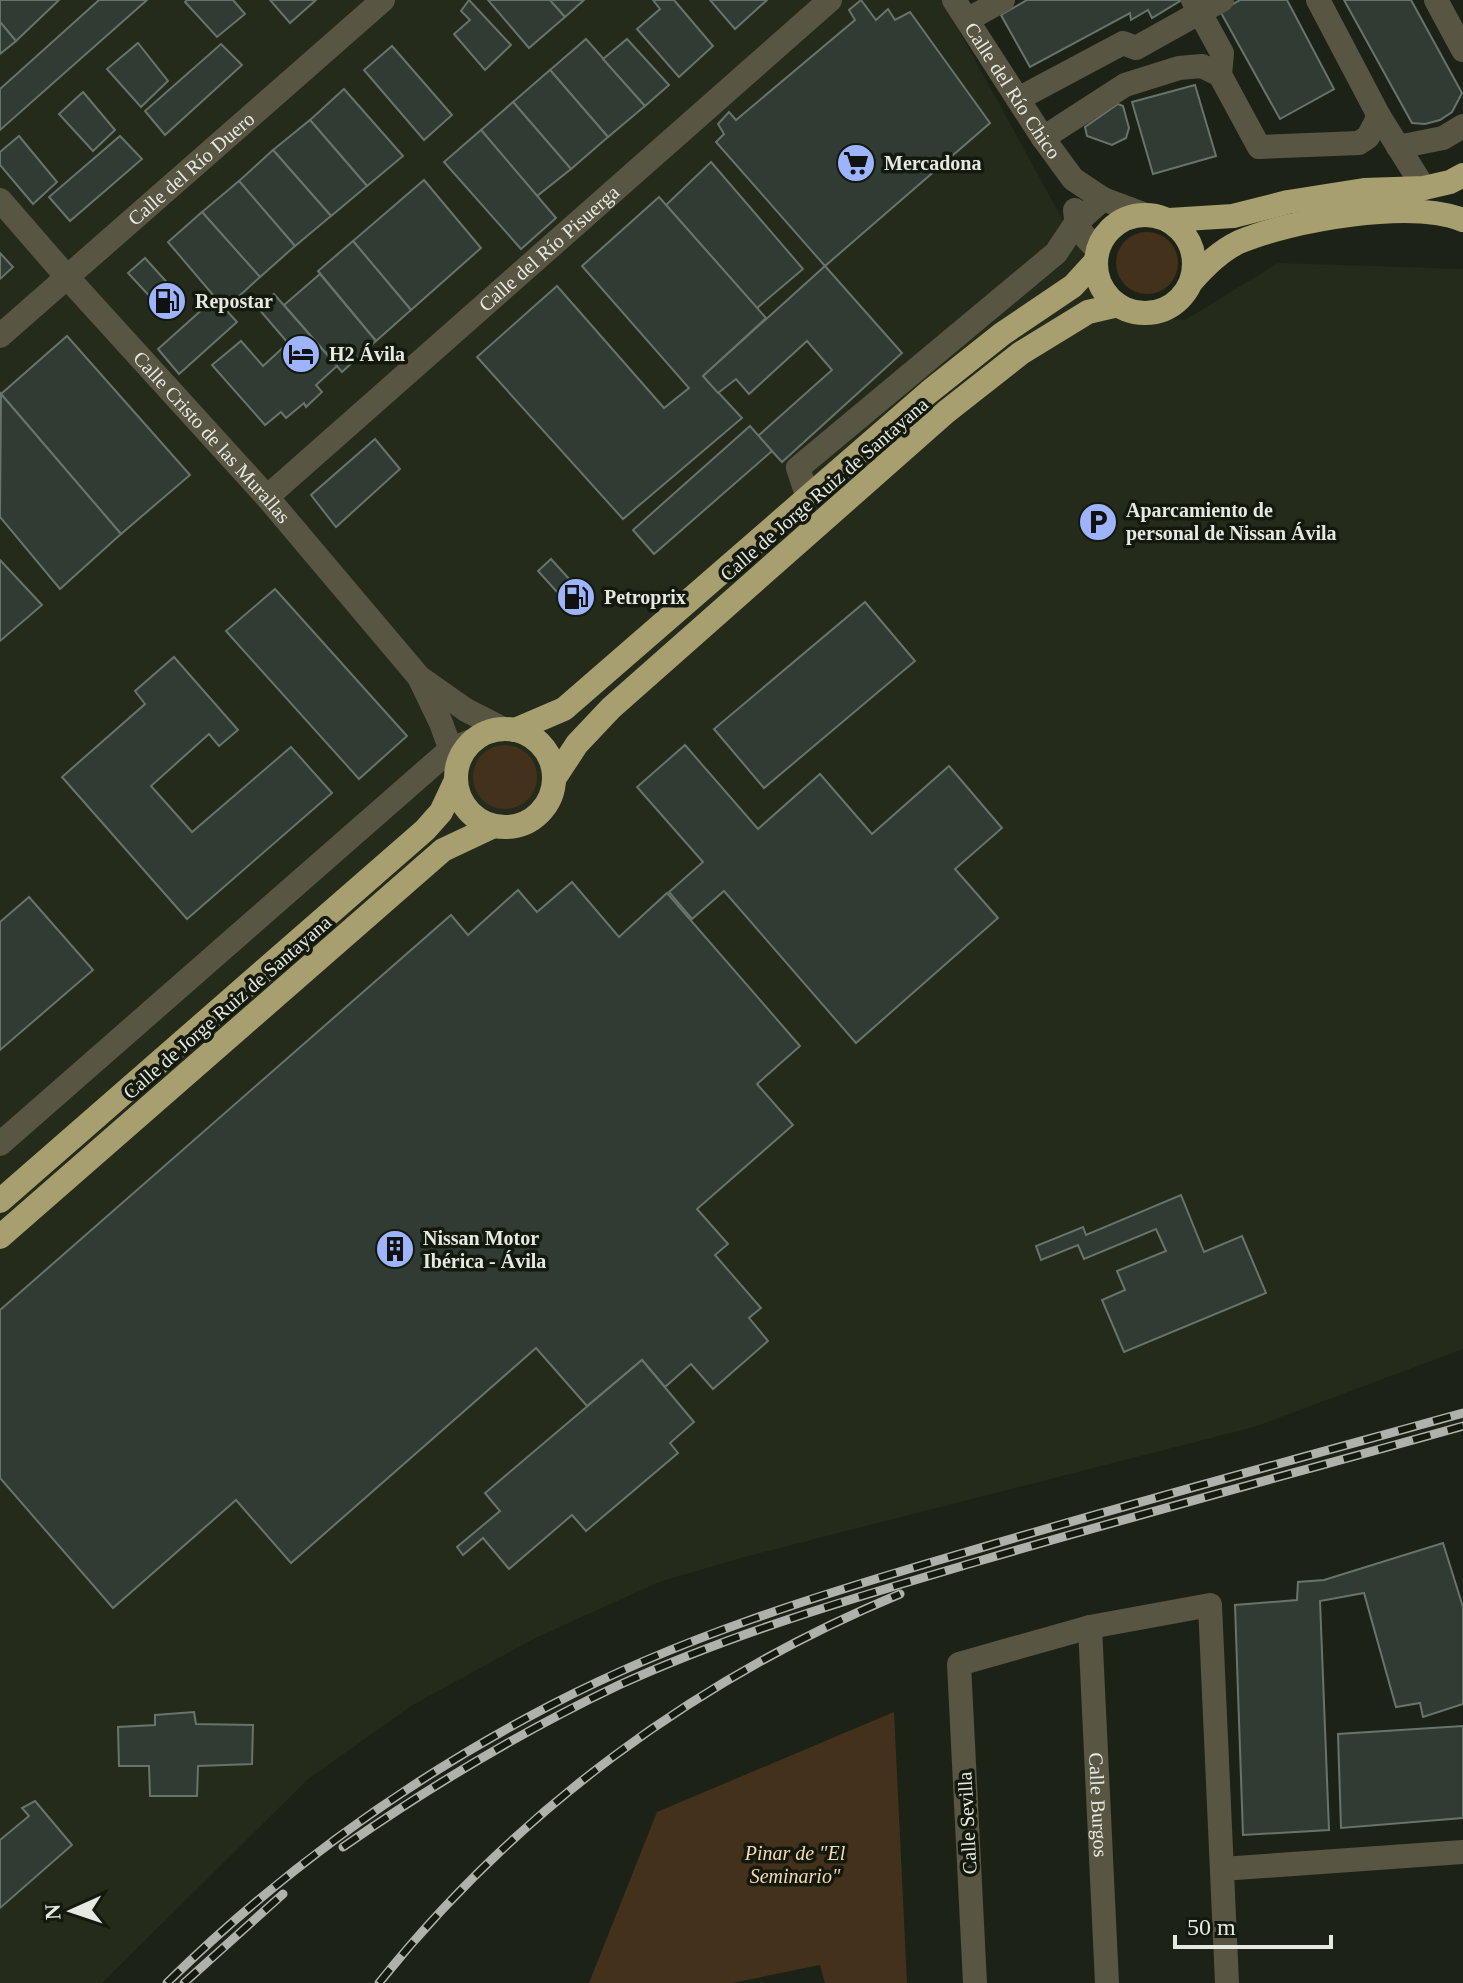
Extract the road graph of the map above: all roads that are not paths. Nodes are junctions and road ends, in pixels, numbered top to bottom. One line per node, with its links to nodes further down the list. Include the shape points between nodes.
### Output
1 (383, 0): 26 (street, Calle del Río Duero)
2 (830, 0): 30 (street, Calle del Río Pisuerga)
3 (1003, 0): 8 (street)
4 (1222, 0): 7 (street)
5 (1318, 0): 12 (street)
6 (1436, 0): 9 (street)
7 (1197, 7): 10 (street, via 1222,53); 11 (street, via 1136,48 1123,43)
8 (960, 10): 11 (street, Calle del Río Chico)
9 (1463, 50)
10 (1220, 75): 12 (street, via 1259,147 1359,143); 14 (street, via 1202,66 1179,68 1125,85)
11 (1018, 99): 14 (street, Calle del Río Chico)
12 (1379, 116): 15 (street)
13 (1463, 126): 15 (street, via 1443,138)
14 (1043, 138): 17 (street, Calle del Río Chico)
15 (1398, 147): 18 (street)
16 (1463, 175): 18 (highway)
17 (1073, 179): 19 (street, Calle del Río Chico); 24 (street, Calle del Río Chico)
18 (1424, 188): 22 (highway, via 1364,190 1233,216)
19 (1103, 199): 21 (street, Calle del Río Chico); 24 (street, Calle de Jorge Ruiz de Santayana)
20 (0, 200): 26 (street, Calle Cristo de las Murallas)
21 (1143, 214): 22 (highway); 25 (highway, Calle de Jorge Ruiz de Santayana, via 1118,223)
22 (1169, 220): 27 (highway, via 1193,253)
23 (1463, 220): 27 (highway, Calle de Jorge Ruiz de Santayana, via 1425,213 1365,213 1282,227 1238,243)
24 (1076, 223): 25 (street); 31 (street, Calle de Jorge Ruiz de Santayana, via 1056,253 798,468)
25 (1097, 255): 28 (highway, via 1098,278); 31 (highway, Calle de Jorge Ruiz de Santayana, via 1073,286 929,392)
26 (67, 277): 29 (street, Calle del Río Duero); 30 (street, Calle Cristo de las Murallas)
27 (1192, 281): 28 (highway, Calle de Jorge Ruiz de Santayana, via 1180,299 1157,312)
28 (1118, 305): 35 (highway, Calle de Jorge Ruiz de Santayana, via 1088,312 1034,345 946,412 611,708)
29 (0, 336)
30 (267, 497): 32 (street, Calle Cristo de las Murallas)
31 (808, 498): 33 (highway, Calle de Jorge Ruiz de Santayana, via 564,709)
32 (419, 677): 33 (street, Calle Cristo de las Murallas, via 466,710); 34 (street, Calle Cristo de las Murallas)
33 (509, 730): 34 (highway, Calle de Jorge Ruiz de Santayana, via 487,732 474,740); 35 (highway, via 531,736 543,747)
34 (455, 766): 36 (highway, via 459,796 468,810); 37 (street, Calle de Jorge Ruiz de Santayana); 38 (highway, Calle de Jorge Ruiz de Santayana, via 441,812 425,830)
35 (554, 779): 36 (highway, Calle de Jorge Ruiz de Santayana, via 539,814 510,827)
36 (494, 826): 39 (highway, Calle de Jorge Ruiz de Santayana, via 443,850)
37 (0, 1144)
38 (0, 1201)
39 (0, 1237)
40 (1090, 1627): 42 (street, via 1210,1605); 43 (street, Calle Sevilla, via 959,1664); 44 (street, Calle Burgos)
41 (1463, 1852): 42 (street)
42 (1222, 1869): 45 (street)
43 (975, 1983)
44 (1107, 1983)
45 (1227, 1983)

